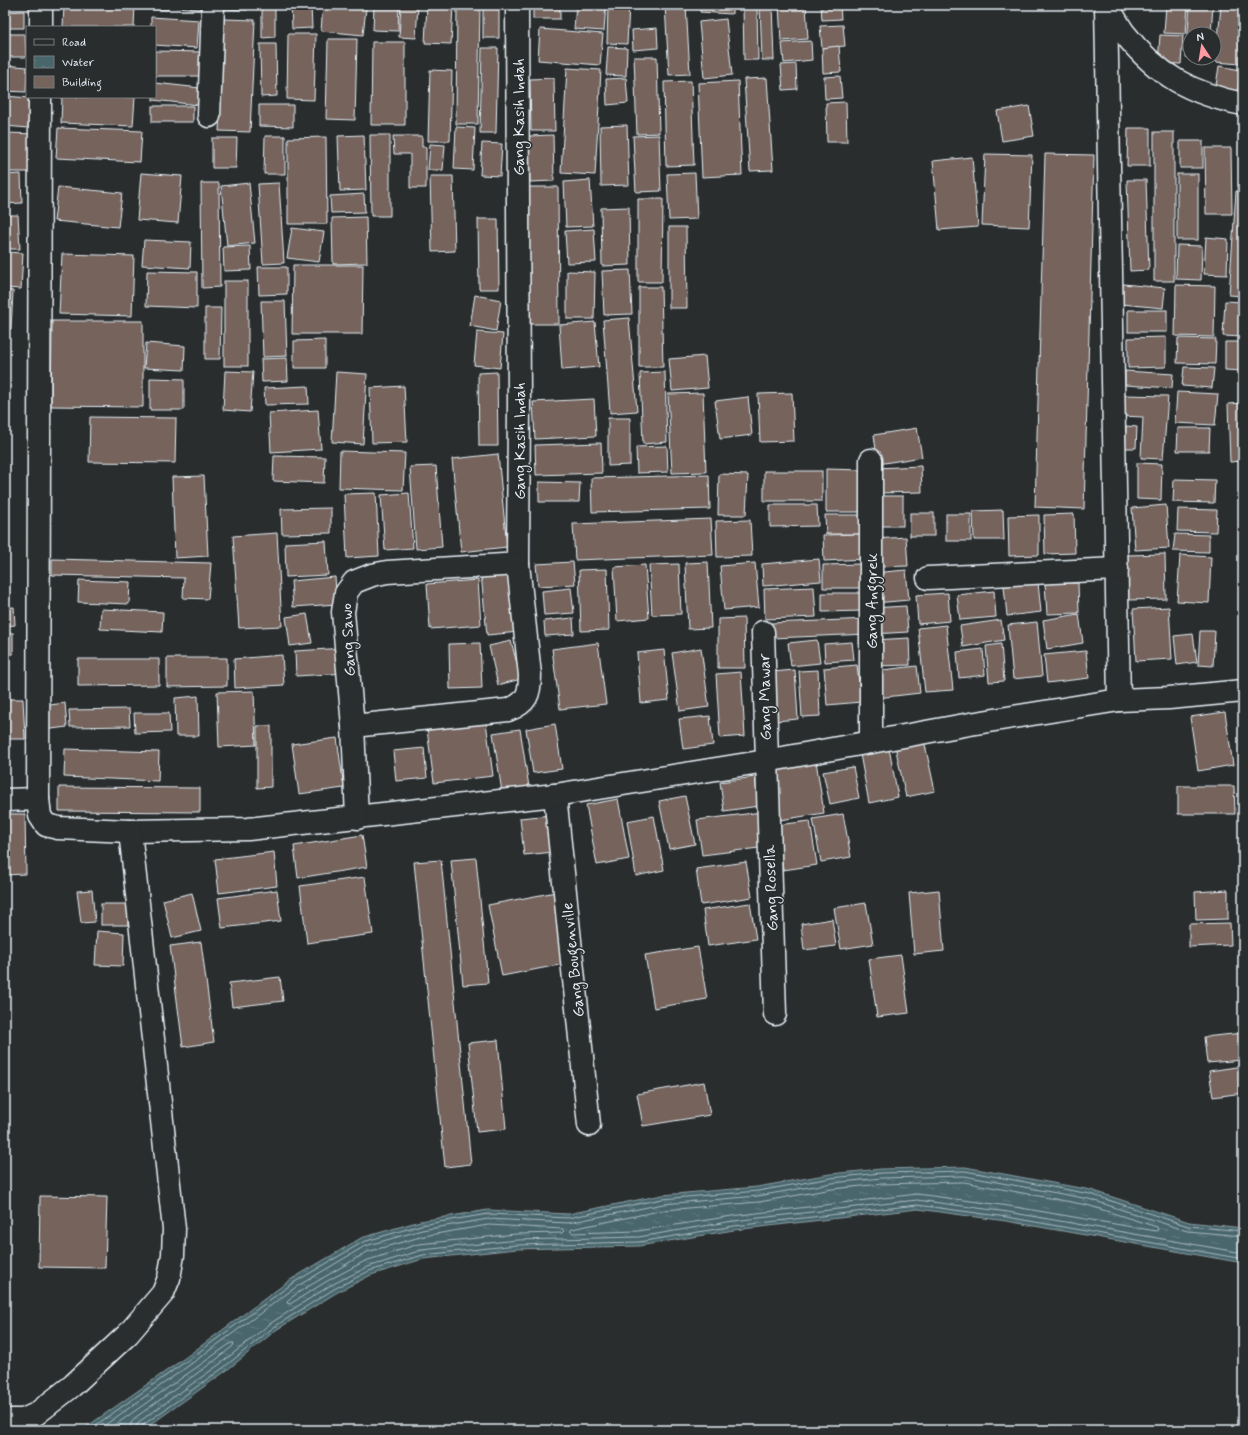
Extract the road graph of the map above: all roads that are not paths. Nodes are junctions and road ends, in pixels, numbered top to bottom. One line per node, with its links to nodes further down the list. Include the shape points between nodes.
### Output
1 (41, 5): 5 (street)
2 (213, 5): 8 (street)
3 (517, 5): 10 (street, Gang Kasih Indah)
4 (1106, 5): 7 (street, via 1124,33 1155,67 1184,85 1220,100); 11 (street)
5 (41, 26)
6 (40, 98): 20 (street)
7 (1243, 104)
8 (209, 116)
9 (871, 460): 17 (street, Gang Anggrek)
10 (518, 564): 16 (street, Gang Kasih Indah, via 530,676 530,688 526,699 518,707 497,712); 16 (street, Gang Sawo, via 387,572 354,582 346,593 343,612)
11 (1117, 569): 12 (street); 15 (street)
12 (928, 578)
13 (762, 632): 18 (street, Gang Mawar)
14 (1243, 691): 15 (street)
15 (1119, 700): 17 (street)
16 (354, 726): 22 (street, Gang Sawo)
17 (871, 742): 18 (street)
18 (766, 761): 19 (street); 24 (street, Gang Rosella)
19 (555, 795): 22 (street); 25 (street, Gang Bougenville)
20 (38, 799): 21 (street); 23 (street, via 40,816 46,825)
21 (5, 800)
22 (357, 818): 23 (street, via 248,829)
23 (130, 832): 26 (street, via 174,1229 169,1278 163,1292 128,1334 72,1386 36,1414 22,1420)
24 (775, 1014)
25 (589, 1125)
26 (5, 1420)

